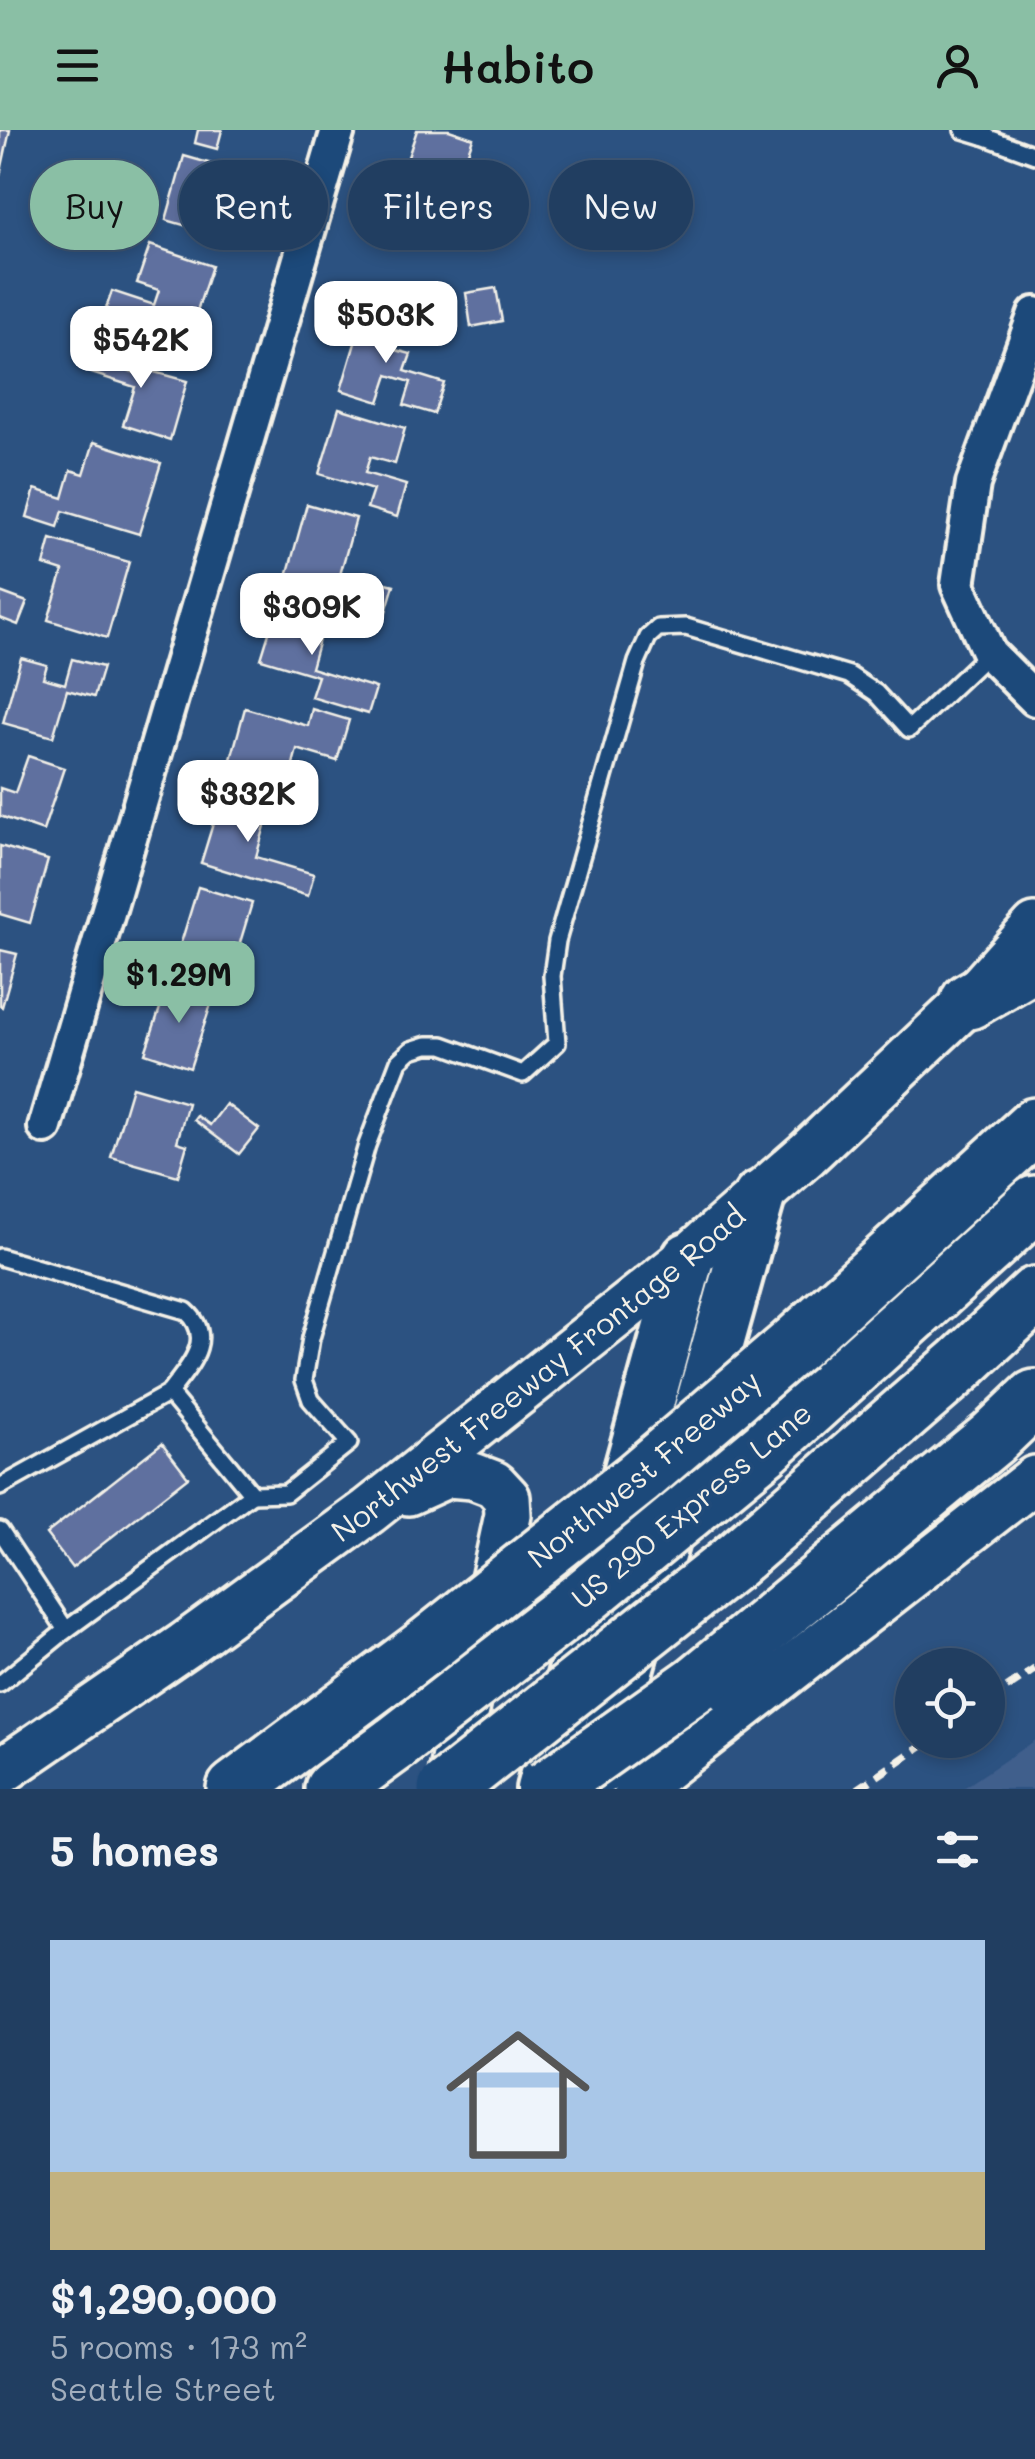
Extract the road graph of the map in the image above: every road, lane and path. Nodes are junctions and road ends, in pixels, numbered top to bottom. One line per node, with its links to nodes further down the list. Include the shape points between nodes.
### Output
1 (338, 130): 12 (street)
2 (963, 130): 3 (lane)
3 (984, 133): 4 (lane)
4 (1035, 155)
5 (1035, 314): 6 (street, via 972,484 958,585)
6 (989, 653): 7 (street); 22 (lane, via 909,729 849,674 686,627 658,628 648,637 557,941 557,1042 522,1074 443,1045 412,1050 399,1061 367,1144 304,1380 311,1400 350,1443 286,1492)
7 (1035, 699)
8 (1035, 927): 10 (main road, Northwest Freeway Frontage Road)
9 (1035, 958): 10 (highway)
10 (969, 1001): 13 (main road, Northwest Freeway Frontage Road)
11 (1035, 1126): 28 (highway, Northwest Freeway, bridge, via 624,1490)
12 (45, 1127)
13 (759, 1197): 16 (main road, Northwest Freeway Frontage Road); 32 (main road)
14 (1035, 1204): 29 (highway, US 290 Express Lane, bridge, via 766,1447 582,1599)
15 (0, 1257): 18 (lane, via 186,1311 201,1339)
16 (688, 1258): 23 (main road, Northwest Freeway Frontage Road); 31 (main road)
17 (1035, 1295): 30 (highway, bridge, via 732,1563)
18 (169, 1393): 21 (lane); 22 (lane)
19 (1035, 1398): 31 (highway, bridge, via 697,1683)
20 (1035, 1479): 33 (main road)
21 (0, 1487)
22 (252, 1494): 25 (lane)
23 (369, 1511): 27 (main road, Northwest Freeway Frontage Road); 30 (main road, via 448,1474 494,1484 508,1498)
24 (0, 1530): 25 (lane)
25 (66, 1630): 26 (lane)
26 (0, 1684)
27 (0, 1772)
28 (235, 1789)
29 (333, 1789)
30 (447, 1789)
31 (544, 1789)
32 (594, 1789)
33 (638, 1789)

